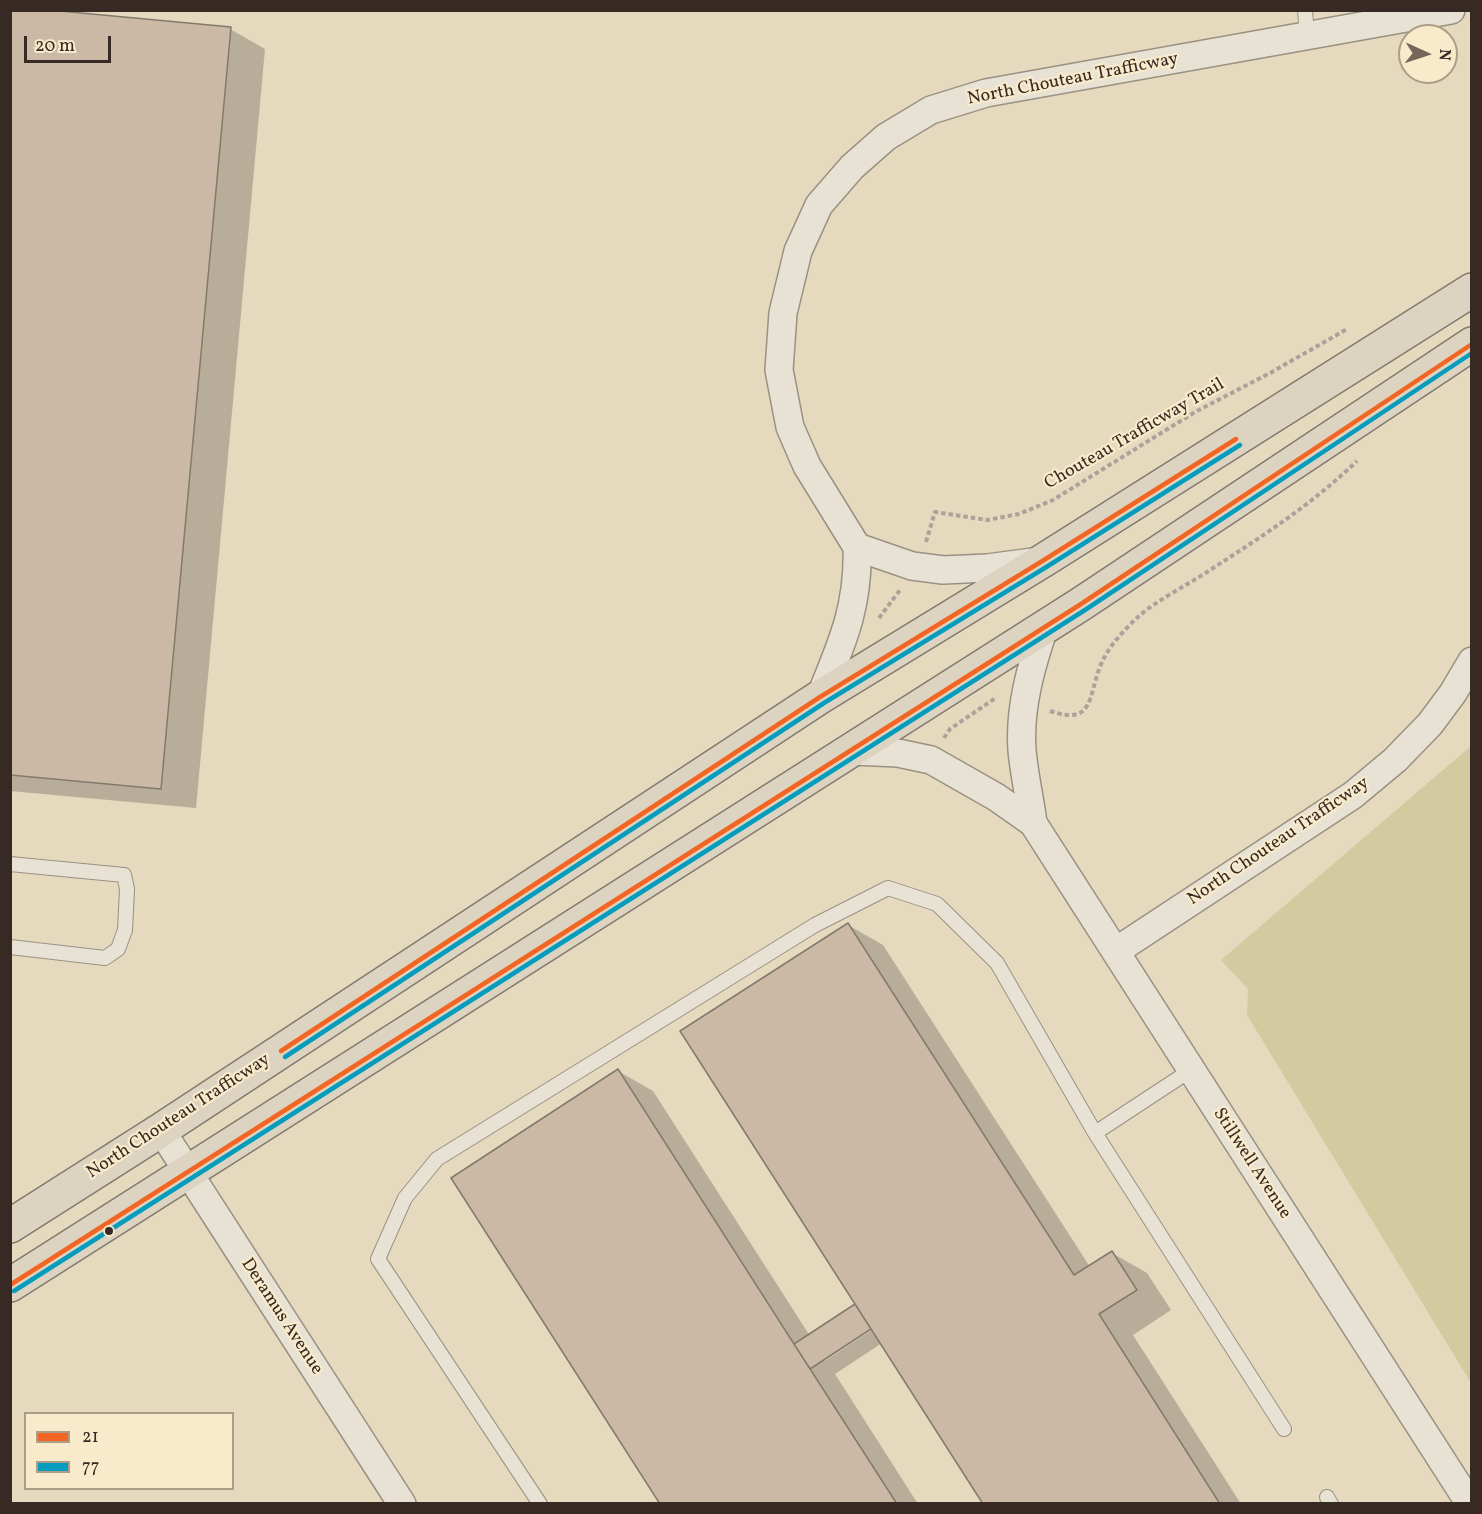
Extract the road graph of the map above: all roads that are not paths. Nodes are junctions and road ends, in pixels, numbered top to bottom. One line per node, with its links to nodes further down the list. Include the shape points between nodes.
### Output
1 (1451, 10): 2 (street, North Chouteau Trafficway)
2 (1306, 23): 5 (street, North Chouteau Trafficway, via 986,93 931,110 886,136 852,166 819,205 798,251 783,313 778,370 790,427 807,466)
3 (1472, 290): 6 (main road, North Chouteau Trafficway)
4 (1472, 344): 7 (main road)
5 (857, 547): 6 (street, North Chouteau Trafficway, via 943,570); 9 (street, via 854,605)
6 (1044, 560): 9 (main road, North Chouteau Trafficway)
7 (1044, 628): 10 (main road); 11 (street, Stillwell Avenue, via 1025,700 1022,748)
8 (1472, 661): 14 (street, North Chouteau Trafficway, via 1430,724 1353,795)
9 (820, 697): 16 (main road, North Chouteau Trafficway)
10 (853, 751): 11 (street, Stillwell Avenue, via 931,759); 18 (main road)
11 (1033, 823): 14 (street, Stillwell Avenue)
12 (10, 864): 13 (lane, via 124,875 128,889 125,930 118,949 105,958)
13 (10, 947)
14 (1116, 951): 15 (street, Stillwell Avenue)
15 (1191, 1070): 17 (lane); 24 (street, Stillwell Avenue)
16 (161, 1130): 18 (street, Deramus Avenue); 19 (main road, North Chouteau Trafficway)
17 (1095, 1133): 21 (lane); 23 (lane, via 997,963 937,904 888,888 815,925 437,1159 405,1198 378,1260)
18 (188, 1172): 20 (main road); 22 (street, Deramus Avenue)
19 (10, 1226)
20 (10, 1285)
21 (1284, 1429)
22 (402, 1503)
23 (540, 1503)
24 (1470, 1503)

